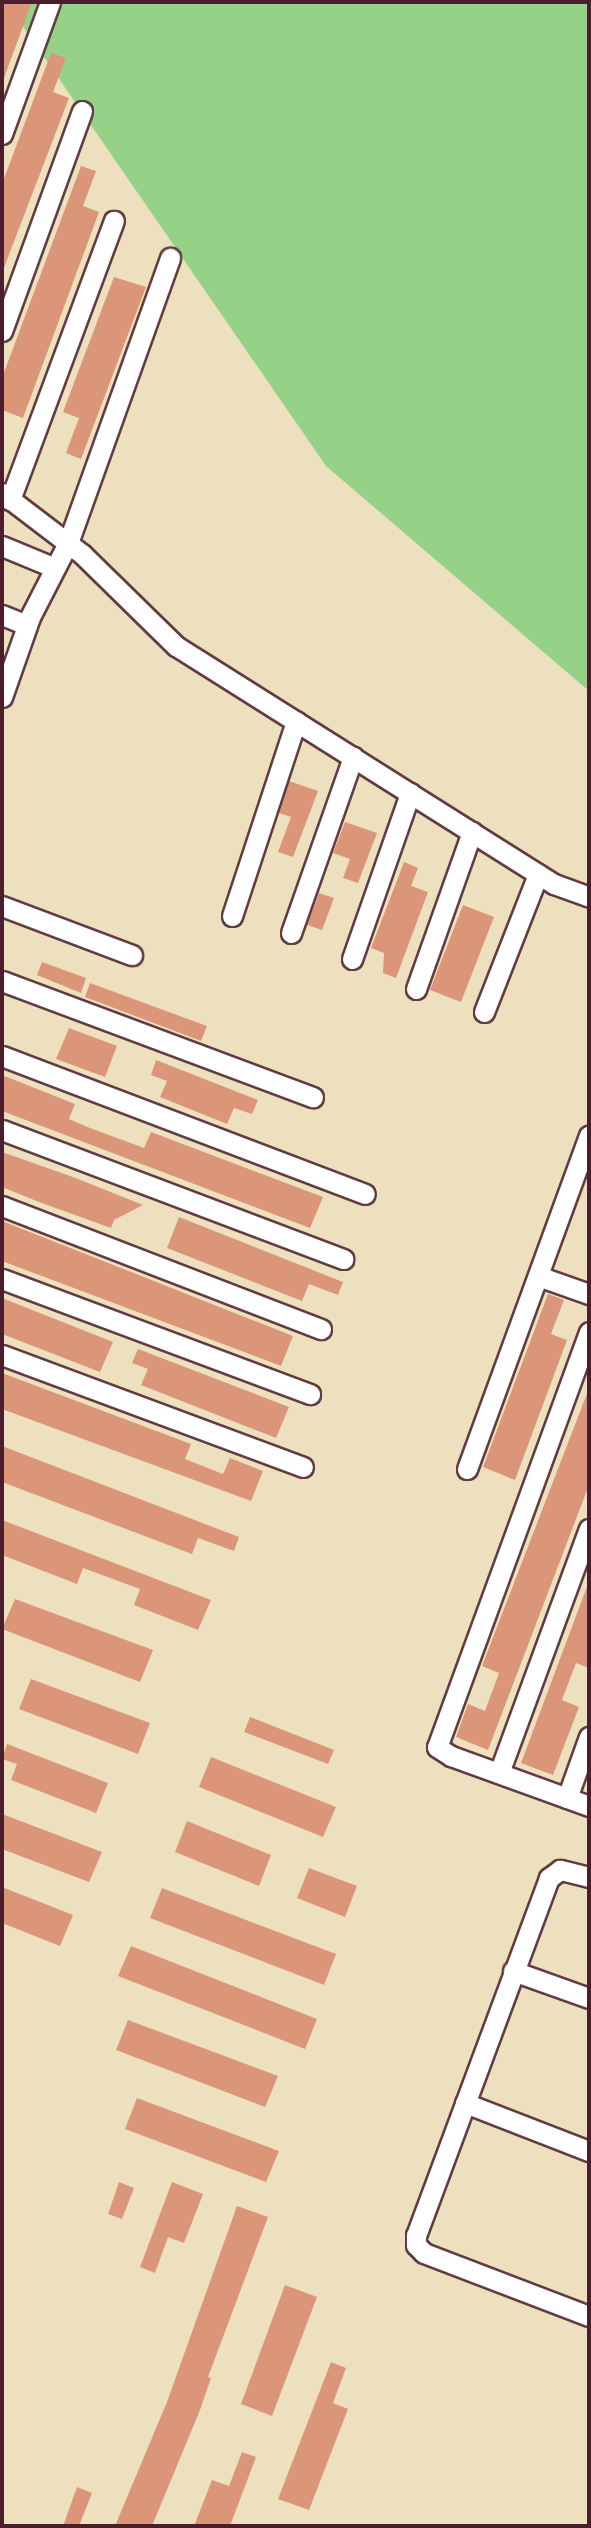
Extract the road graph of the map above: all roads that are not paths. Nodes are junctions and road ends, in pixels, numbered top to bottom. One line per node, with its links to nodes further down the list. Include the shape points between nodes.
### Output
1 (50, 2): 3 (street)
2 (82, 111): 6 (street)
3 (2, 134)
4 (114, 221): 7 (street)
5 (170, 258): 8 (street)
6 (2, 331)
7 (6, 497): 8 (street)
8 (68, 543): 10 (street); 14 (street, via 176,646)
9 (2, 546): 10 (street)
10 (55, 568): 12 (street)
11 (2, 615): 12 (street)
12 (27, 625): 13 (street)
13 (3, 691)
14 (296, 721): 15 (street); 21 (street)
15 (353, 757): 16 (street); 22 (street)
16 (410, 793): 17 (street); 24 (street)
17 (472, 832): 18 (street); 26 (street)
18 (538, 874): 19 (street); 27 (street)
19 (589, 897)
20 (2, 906): 23 (street)
21 (232, 916)
22 (291, 933)
23 (132, 955)
24 (352, 959)
25 (2, 981): 29 (street)
26 (416, 989)
27 (484, 1012)
28 (2, 1056): 32 (street)
29 (313, 1097)
30 (2, 1130): 34 (street)
31 (589, 1136): 35 (street)
32 (365, 1194)
33 (2, 1206): 38 (street)
34 (343, 1259)
35 (538, 1276): 37 (street); 43 (street)
36 (2, 1279): 41 (street)
37 (589, 1294)
38 (321, 1329)
39 (589, 1332): 46 (street, via 439,1734 437,1747)
40 (2, 1355): 42 (street)
41 (310, 1394)
42 (303, 1467)
43 (467, 1469)
44 (589, 1529): 46 (street)
45 (589, 1737): 47 (street)
46 (499, 1773): 47 (street)
47 (567, 1798): 48 (street)
48 (589, 1806)
49 (589, 1877): 50 (street, via 560,1870 549,1878)
50 (513, 1971): 51 (street); 52 (street)
51 (589, 1998)
52 (464, 2103): 53 (street); 54 (street, via 416,2245 424,2253)
53 (589, 2151)
54 (589, 2316)

